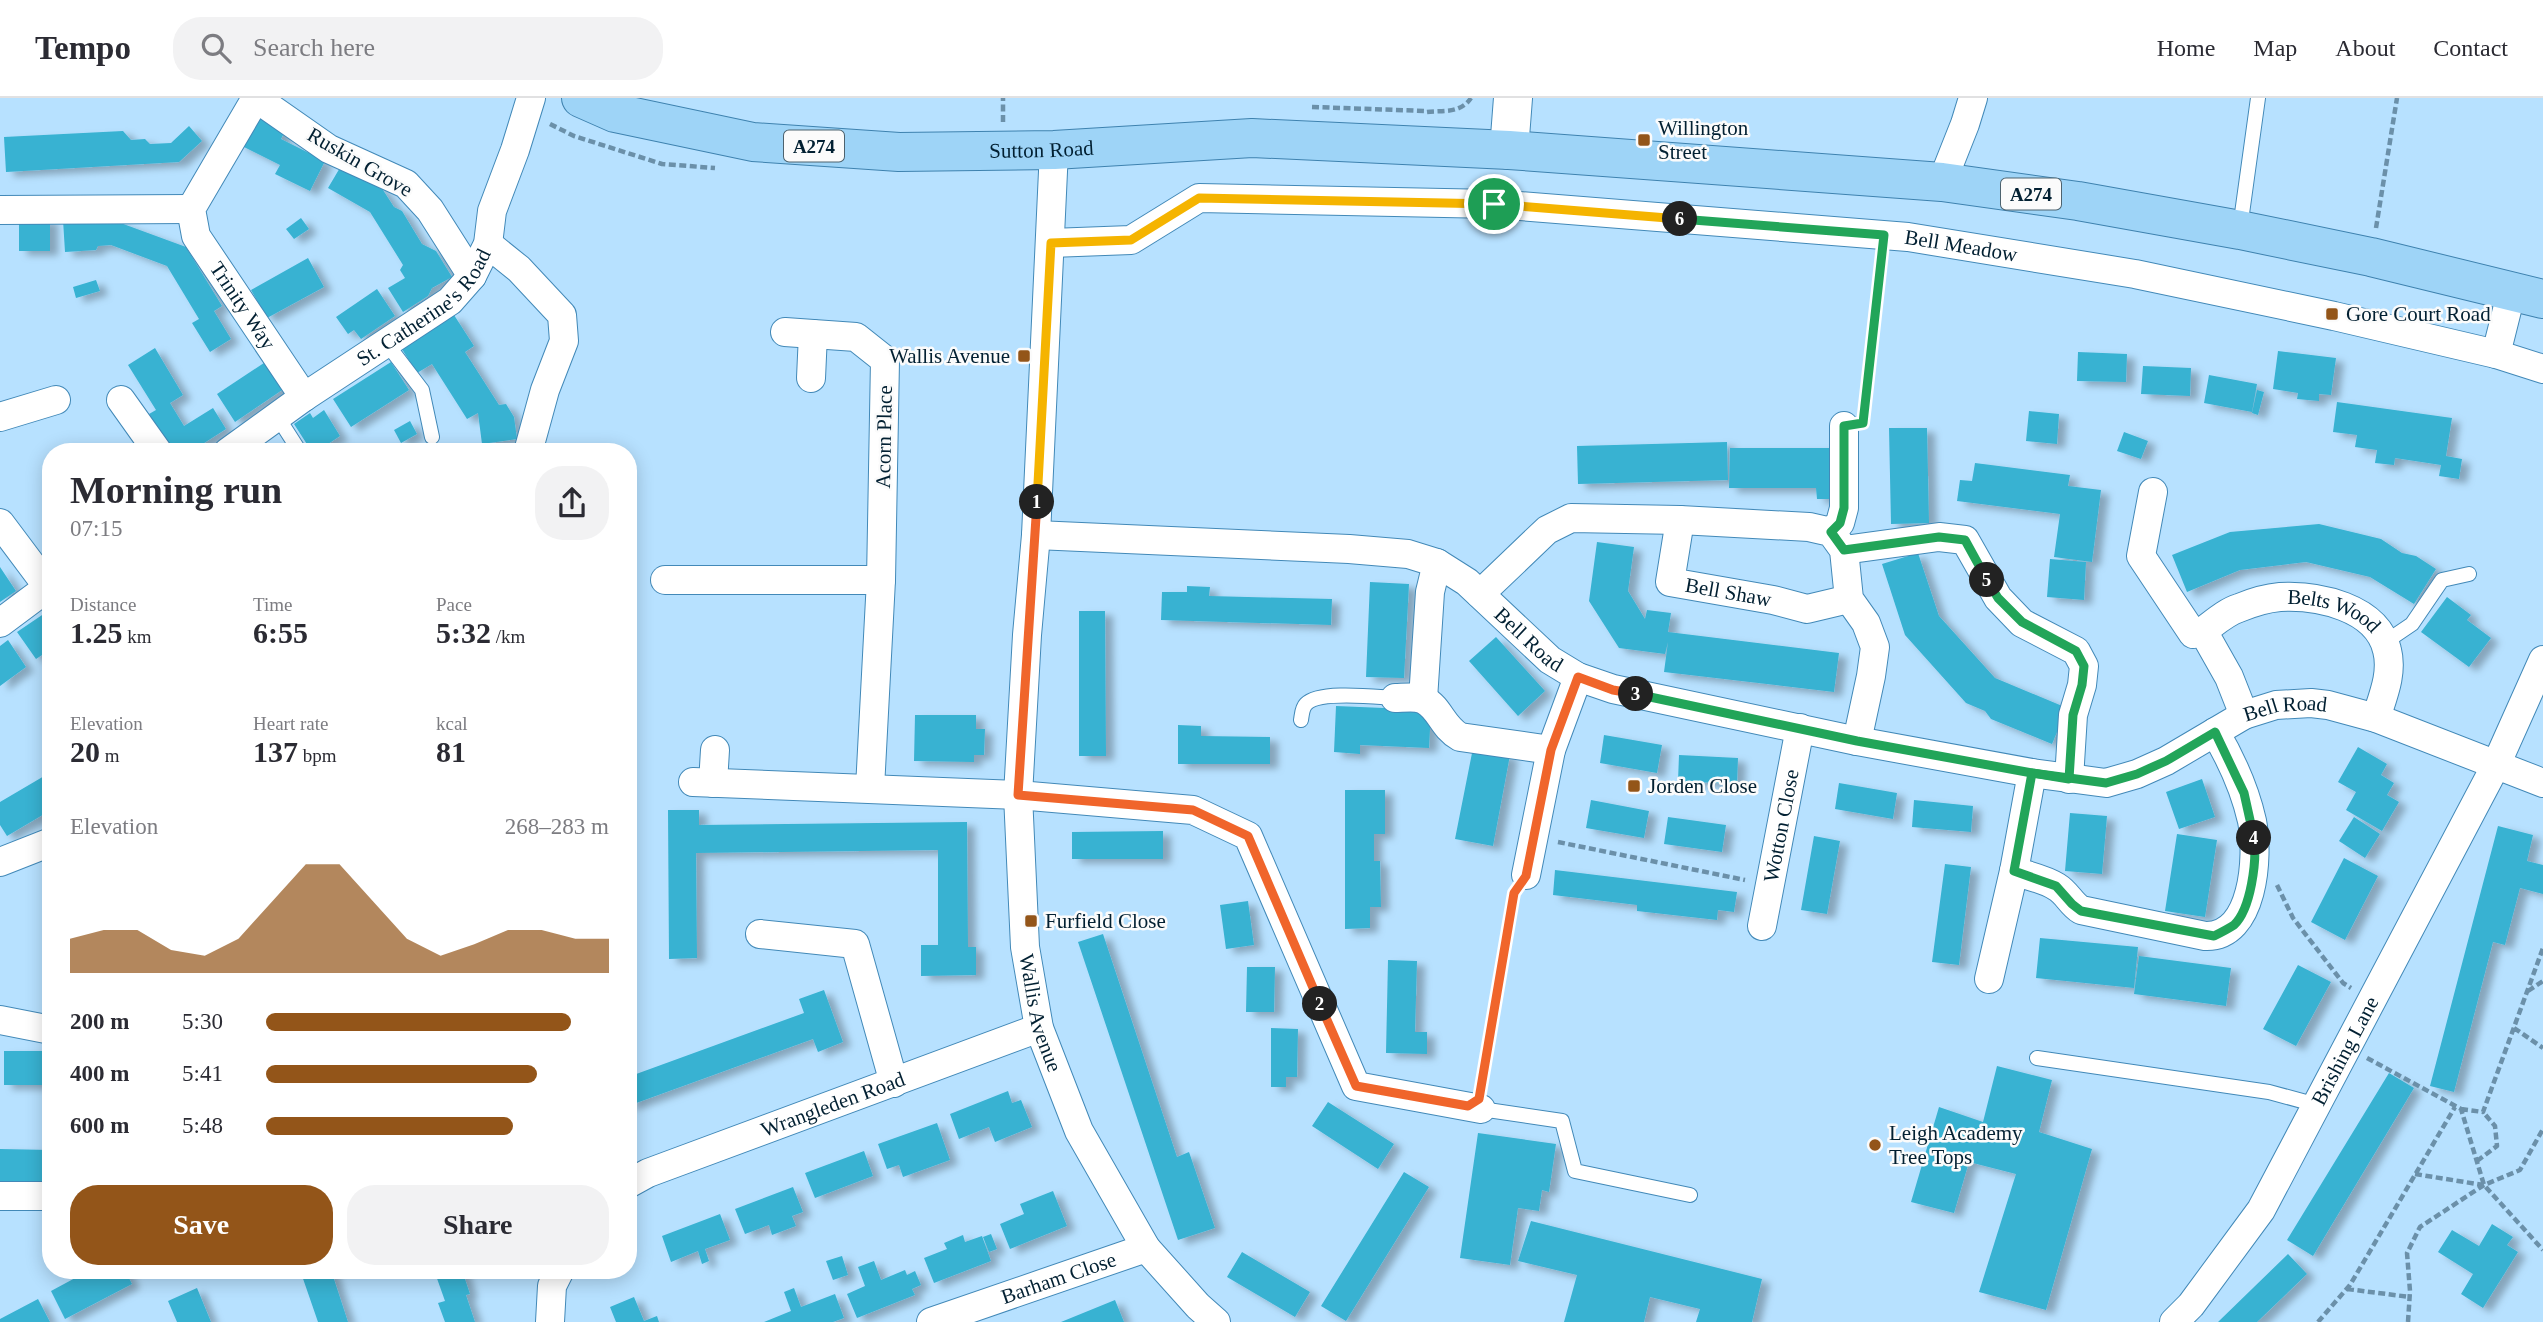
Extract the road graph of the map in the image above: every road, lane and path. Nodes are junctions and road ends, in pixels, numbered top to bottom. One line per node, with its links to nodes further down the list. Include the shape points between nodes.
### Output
1 (256, 98): 11 (street); 18 (street, Ruskin Grove, via 330,149 406,184 430,209)
2 (531, 98): 16 (street, St. Catherine's Road, via 492,211)
3 (581, 98): 8 (main road, Sutton Road / A274, via 615,113 753,142 899,152)
4 (1513, 98): 9 (street)
5 (1973, 98): 10 (street)
6 (2258, 98): 13 (lane)
7 (2397, 98): 17 (path)
8 (1054, 150): 9 (main road, Sutton Road / A274, via 1252,138); 15 (street, Wallis Avenue)
9 (1509, 150): 10 (main road, A274)
10 (1942, 183): 13 (main road, A274)
11 (191, 209): 12 (street); 26 (street, Trinity Way, via 196,236)
12 (0, 210)
13 (2240, 230): 17 (main road, A274)
14 (1884, 235): 15 (street, Bell Meadow, via 1494,204 1199,198 1131,240); 23 (street, Bell Meadow, via 2135,274); 31 (path, via 1863,423)
15 (1051, 243): 40 (street, Wallis Avenue)
16 (488, 244): 18 (street, St. Catherine's Road); 36 (street, via 562,315 564,341)
17 (2371, 257): 19 (main road, A274)
18 (472, 276): 22 (street, St. Catherine's Road, via 450,302)
19 (2527, 295): 23 (street)
20 (785, 332): 21 (street, Acorn Place)
21 (813, 334): 25 (street); 46 (street, Acorn Place, via 856,337 885,360)
22 (387, 344): 26 (street, St. Catherine's Road); 32 (lane, via 422,390)
23 (2497, 354): 24 (street, Bell Meadow)
24 (2543, 369)
25 (811, 378)
26 (304, 397): 29 (street, St. Catherine's Road)
27 (57, 400): 30 (street)
28 (121, 400): 33 (street)
29 (277, 416): 34 (street, St. Catherine's Road); 35 (lane)
30 (0, 418)
31 (1844, 426): 41 (street, via 1844,508)
32 (432, 437)
33 (152, 443)
34 (240, 443)
35 (294, 443)
36 (530, 443)
37 (2153, 492): 51 (street, via 2141,556 2193,634)
38 (1680, 520): 41 (street, via 1809,527); 48 (street, via 1571,518 1548,530); 49 (street, Bell Shaw, via 1670,582 1807,609)
39 (0, 523): 44 (street)
40 (1036, 535): 42 (street, Bell Road, via 1349,549 1408,554); 70 (street, Wallis Avenue)
41 (1838, 541): 49 (street); 67 (street, via 1965,540 1998,598 2022,622 2076,651 2084,666 2073,715)
42 (1437, 563): 48 (street, Bell Road); 56 (street, via 1430,592)
43 (2469, 574): 52 (lane, via 2442,580 2412,624)
44 (42, 576)
45 (666, 580): 46 (street)
46 (881, 580): 69 (street, Acorn Place)
47 (42, 592): 50 (street)
48 (1480, 594): 54 (street, Bell Road, via 1550,660)
49 (1849, 599): 62 (street, via 1866,623 1875,647)
50 (0, 623)
51 (2203, 631): 52 (street, Belts Wood, via 2236,608 2278,597 2322,599 2372,623); 57 (street)
52 (2384, 643): 58 (street, Belts Wood, via 2388,678)
53 (2543, 660): 65 (street, Brishing Lane)
54 (1578, 677): 60 (street, Bell Road, via 1613,690); 64 (street)
55 (1395, 698): 56 (street); 59 (lane, via 1324,696 1308,701)
56 (1423, 699): 64 (street, via 1449,731 1461,737)
57 (2244, 715): 58 (street, Bell Road, via 2276,705 2311,703); 61 (street, Bell Road)
58 (2376, 718): 65 (street, Bell Road)
59 (1301, 720)
60 (1800, 728): 62 (street, Bell Road); 77 (street, Wotton Close)
61 (2215, 732): 67 (street, Bell Road, via 2137,774 2106,783); 73 (street, via 2244,793)
62 (1857, 741): 66 (street, Bell Road)
63 (715, 750): 69 (street, via 703,782)
64 (1551, 750): 71 (street)
65 (2497, 765): 68 (street, Bell Road); 84 (street, Brishing Lane)
66 (2032, 773): 67 (street, Bell Road); 75 (street)
67 (2069, 779)
68 (2543, 783)
69 (870, 788): 70 (street)
70 (1018, 795): 87 (street, Wallis Avenue, via 1024,947); 94 (street, via 1193,810 1248,836 1356,1086)
71 (1534, 837): 76 (street); 77 (path)
72 (42, 846): 74 (street)
73 (2255, 856): 75 (street, via 2247,904 2235,924 2214,936 2081,911 2056,886); 84 (path, via 2265,861 2293,918 2343,983)
74 (0, 862)
75 (2014, 871): 81 (street)
76 (1526, 876): 94 (path, via 1514,893)
77 (1770, 886): 78 (street, Wotton Close)
78 (1762, 926)
79 (760, 934): 92 (street, via 855,944)
80 (2543, 948): 83 (path)
81 (1989, 979)
82 (2543, 981): 83 (path)
83 (2527, 992): 88 (path)
84 (2371, 1003): 89 (street, Brishing Lane)
85 (0, 1020): 86 (street)
86 (42, 1028)
87 (1039, 1028): 92 (street, Wrangleden Road); 105 (street, Wallis Avenue, via 1079,1131)
88 (2514, 1028): 90 (path); 96 (path)
89 (2347, 1048): 93 (street, Brishing Lane); 95 (path)
90 (2543, 1048)
91 (2037, 1058): 93 (lane, via 2269,1092)
92 (894, 1083): 100 (street, Wrangleden Road)
93 (2317, 1105): 113 (street, Brishing Lane, via 2261,1210 2191,1306)
94 (1475, 1107): 102 (lane, via 1562,1121 1575,1171)
95 (2458, 1108): 96 (path); 98 (path); 99 (path)
96 (2483, 1112): 98 (path, via 2495,1126 2497,1146)
97 (2543, 1129): 101 (path, via 2520,1170)
98 (2477, 1161): 101 (path)
99 (2415, 1174): 101 (path); 108 (path)
100 (637, 1179)
101 (2484, 1185): 106 (path); 109 (path, via 2420,1227 2407,1253)
102 (1690, 1195)
103 (0, 1196): 104 (street)
104 (42, 1196)
105 (1146, 1248): 111 (street, Barham Close); 112 (street, Wallis Avenue)
106 (2543, 1250)
107 (556, 1279): 110 (street)
108 (2346, 1289): 109 (path); 114 (path)
109 (2410, 1297): 115 (path)
110 (550, 1322)
111 (932, 1322)
112 (1216, 1322)
113 (2174, 1322)
114 (2318, 1322)
115 (2408, 1322)

